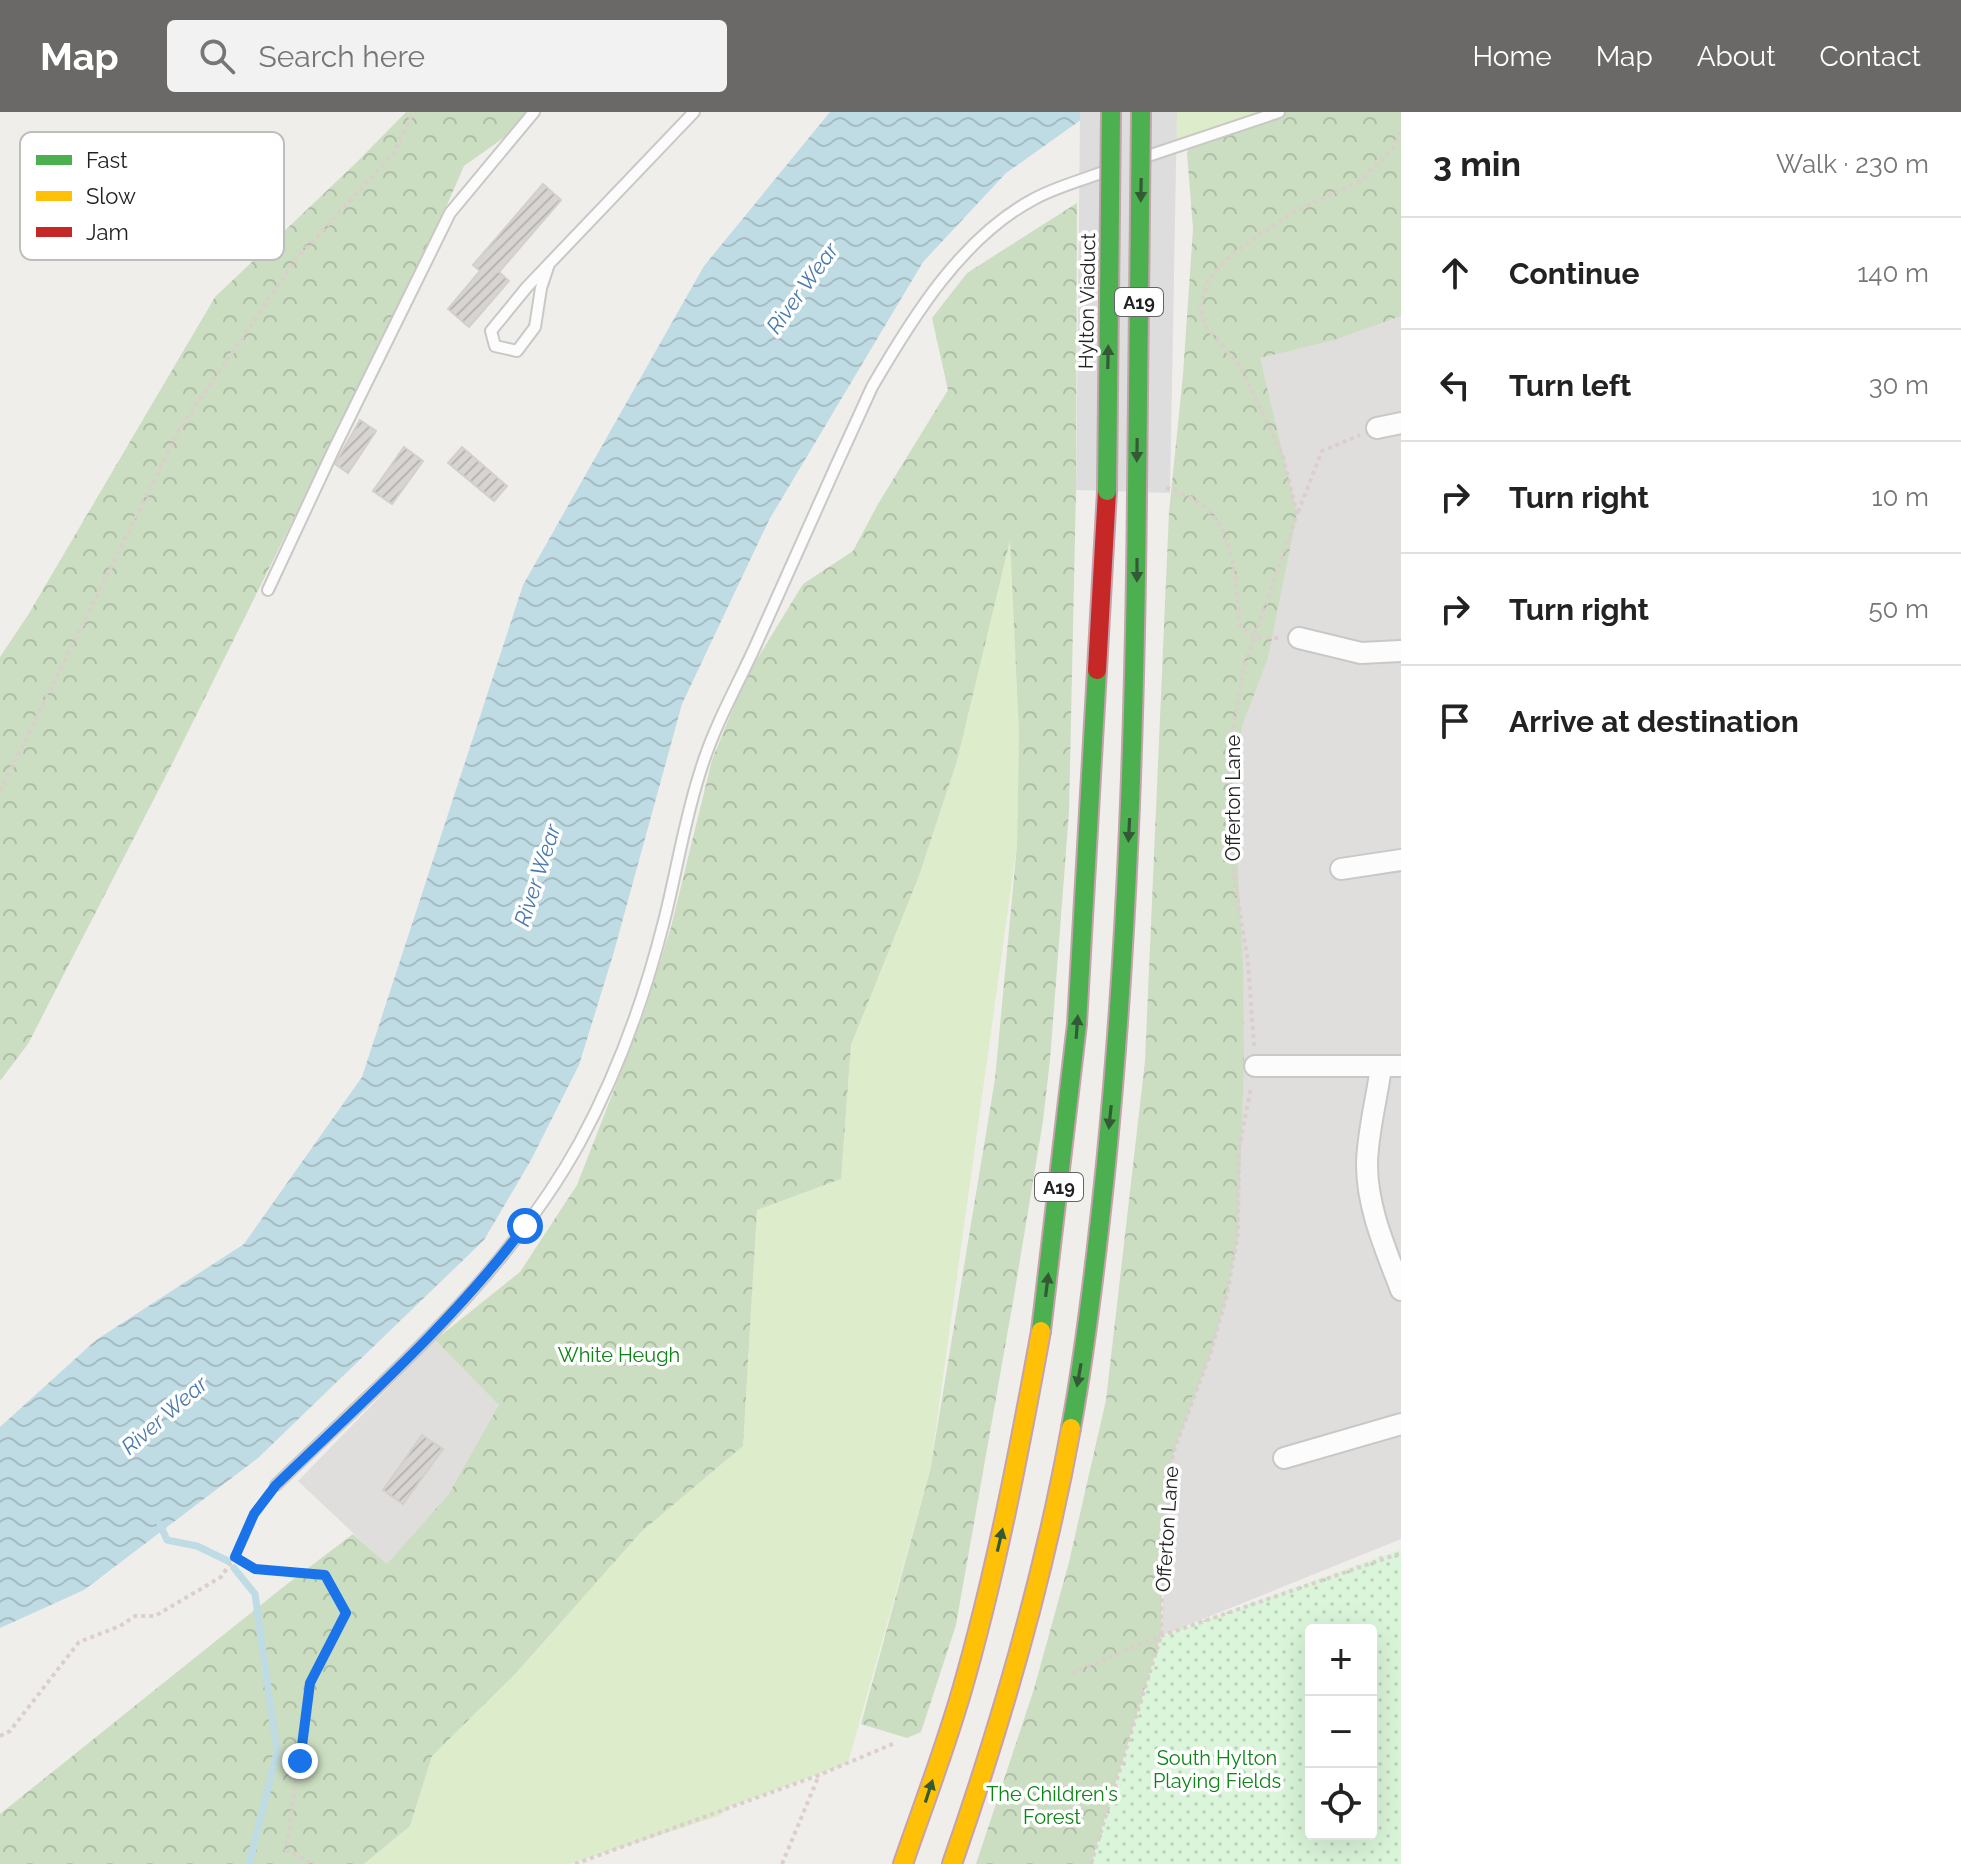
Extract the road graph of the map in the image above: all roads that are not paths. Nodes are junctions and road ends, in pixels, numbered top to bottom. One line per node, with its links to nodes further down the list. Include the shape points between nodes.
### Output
1 (534, 112): 9 (lane, via 450,213)
2 (694, 112): 6 (lane)
3 (1111, 112): 20 (highway, Hylton Viaduct / A19, one-way to 3, bridge, via 980,1624 1041,1331 1077,1024 1107,491)
4 (1141, 112): 21 (highway, A19, one-way to 21, bridge, via 1136,697 1119,1035 1087,1331 1062,1471 1031,1610)
5 (1279, 112): 19 (lane, via 1032,200 988,232 918,312 872,387 719,720 702,765 649,972 605,1091 579,1144 525,1226 459,1307)
6 (549, 264): 6 (lane, via 491,331 495,346 517,351 535,327)
7 (1401, 423): 8 (street)
8 (1377, 428)
9 (268, 590)
10 (1299, 638): 11 (street, via 1361,653)
11 (1401, 651)
12 (1401, 860): 13 (street)
13 (1341, 869)
14 (1255, 1066): 15 (street)
15 (1391, 1067): 16 (street, via 1367,1164 1380,1235)
16 (1401, 1290)
17 (1401, 1424): 18 (street)
18 (1284, 1458)
19 (276, 1485)
20 (903, 1864)
21 (952, 1864)

